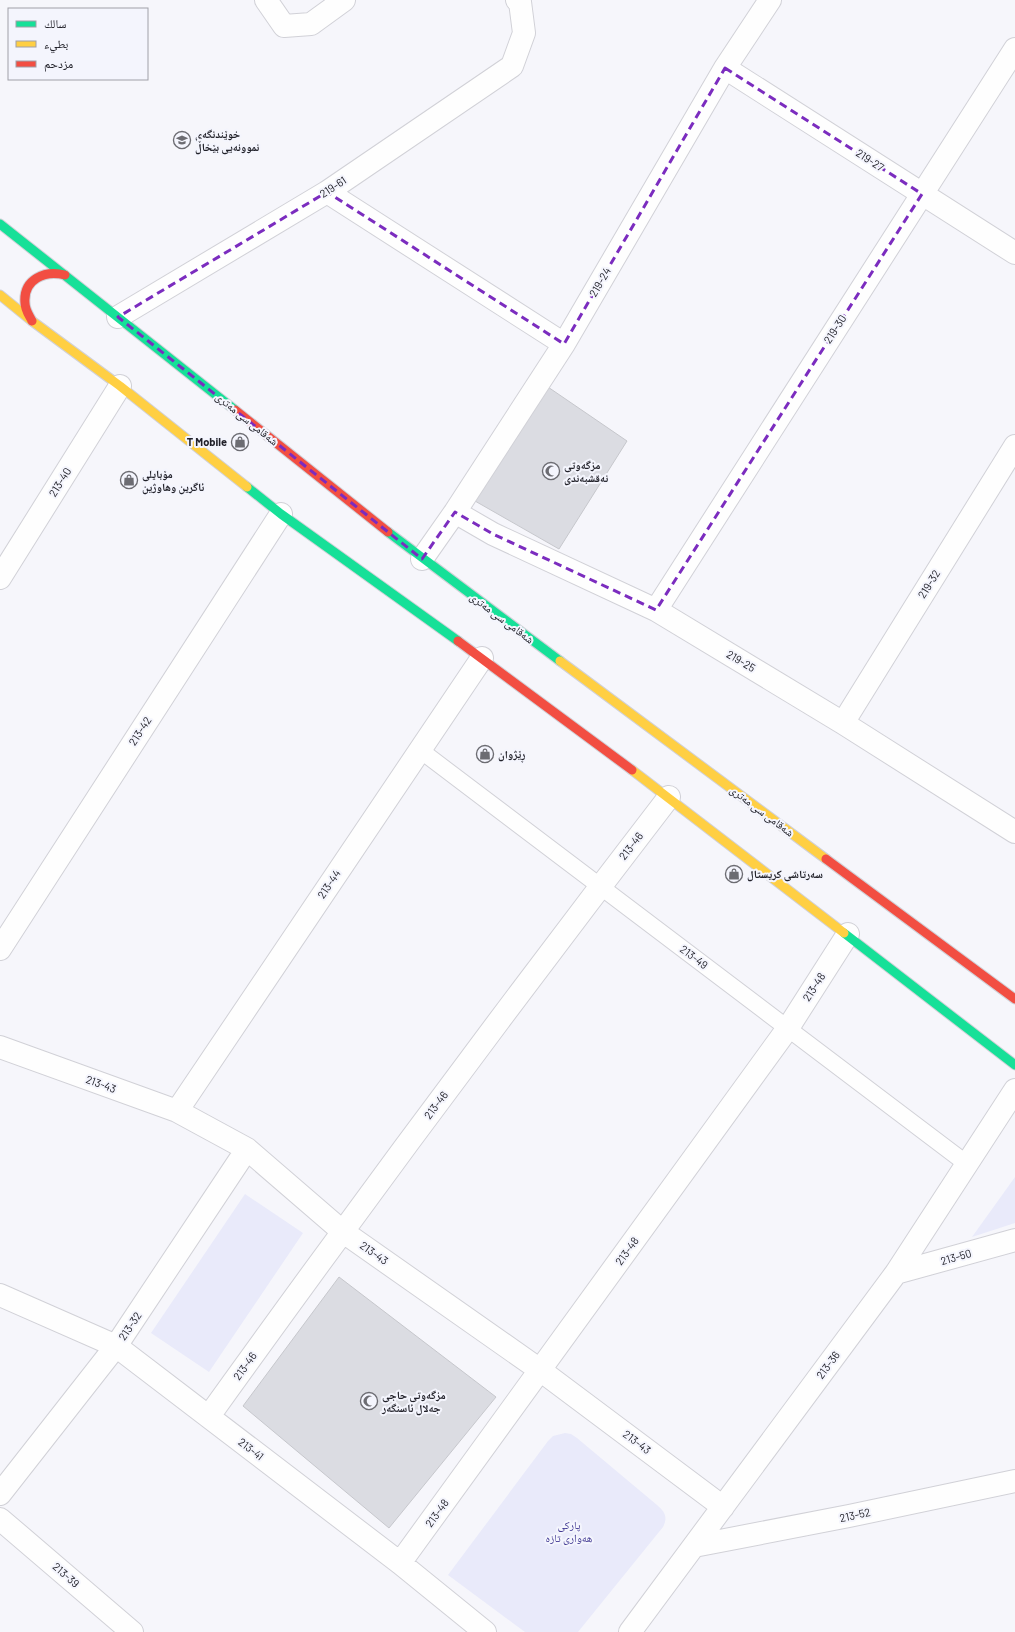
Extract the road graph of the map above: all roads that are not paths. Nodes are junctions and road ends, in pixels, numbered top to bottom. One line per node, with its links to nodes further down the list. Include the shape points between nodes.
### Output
1 (266, 0): 2 (street, via 284,26 311,24)
2 (344, 0)
3 (517, 0): 7 (street, 219-61, via 520,2 524,33 512,66)
4 (770, 0): 6 (street, 219-24)
5 (1015, 49): 8 (street, 219-30)
6 (725, 68): 8 (street, 219-27); 15 (street, 219-24)
7 (327, 192): 13 (street, 219-61); 15 (street)
8 (922, 194): 10 (street, 219-27); 22 (street, 219-30)
9 (0, 224): 11 (main road, شەقامی سی مەتری)
10 (1015, 253)
11 (65, 275): 13 (main road, شەقامی سی مەتری); 14 (main road, via 52,272 40,276 30,284 25,296 26,309)
12 (0, 294): 14 (main road)
13 (118, 317): 20 (main road, شەقامی سی مەتری)
14 (32, 321): 16 (main road)
15 (564, 344): 18 (street, 219-24)
16 (120, 386): 19 (main road); 21 (street, 213-40)
17 (1015, 446): 24 (street, 219-32)
18 (455, 512): 20 (street, 219-24); 22 (street, 219-25, via 493,534)
19 (281, 514): 23 (main road); 30 (street, 213-42)
20 (422, 558): 31 (main road, شەقامی سی مەتری)
21 (0, 578)
22 (656, 610): 24 (street, 219-25)
23 (482, 658): 25 (street, 213-44); 26 (main road)
24 (843, 723): 27 (street, 219-25)
25 (420, 750): 28 (lane, 213-49); 36 (street, 213-44)
26 (669, 797): 28 (street, 213-46); 29 (main road)
27 (1015, 832)
28 (600, 886): 32 (lane, 213-49); 39 (street, 213-46)
29 (848, 934): 32 (street, 213-48); 34 (main road)
30 (0, 949)
31 (1015, 999)
32 (788, 1028): 38 (lane, 213-49); 44 (street, 213-48)
33 (0, 1047): 36 (street, 213-43)
34 (1015, 1065)
35 (1015, 1090): 38 (street, 213-36)
36 (177, 1111): 37 (street, 213-43)
37 (247, 1149): 39 (street, 213-43); 43 (street, 213-32)
38 (967, 1164): 41 (street, 213-36)
39 (342, 1231): 44 (street, 213-43); 45 (street, 213-46)
40 (1015, 1240): 41 (street, 213-50)
41 (896, 1273): 48 (street, 213-36)
42 (0, 1295): 43 (street, 213-41)
43 (116, 1346): 45 (street, 213-41); 47 (street, 213-32)
44 (540, 1370): 48 (street, 213-43); 51 (street, 213-48)
45 (209, 1416): 51 (street, 213-41)
46 (1015, 1480): 50 (street, 213-52)
47 (0, 1494)
48 (723, 1507): 50 (street, 213-36)
49 (0, 1519): 52 (street, 213-39)
50 (694, 1546): 54 (street, 213-36)
51 (400, 1563): 53 (street, 213-41)
52 (132, 1632)
53 (485, 1632)
54 (630, 1632)

